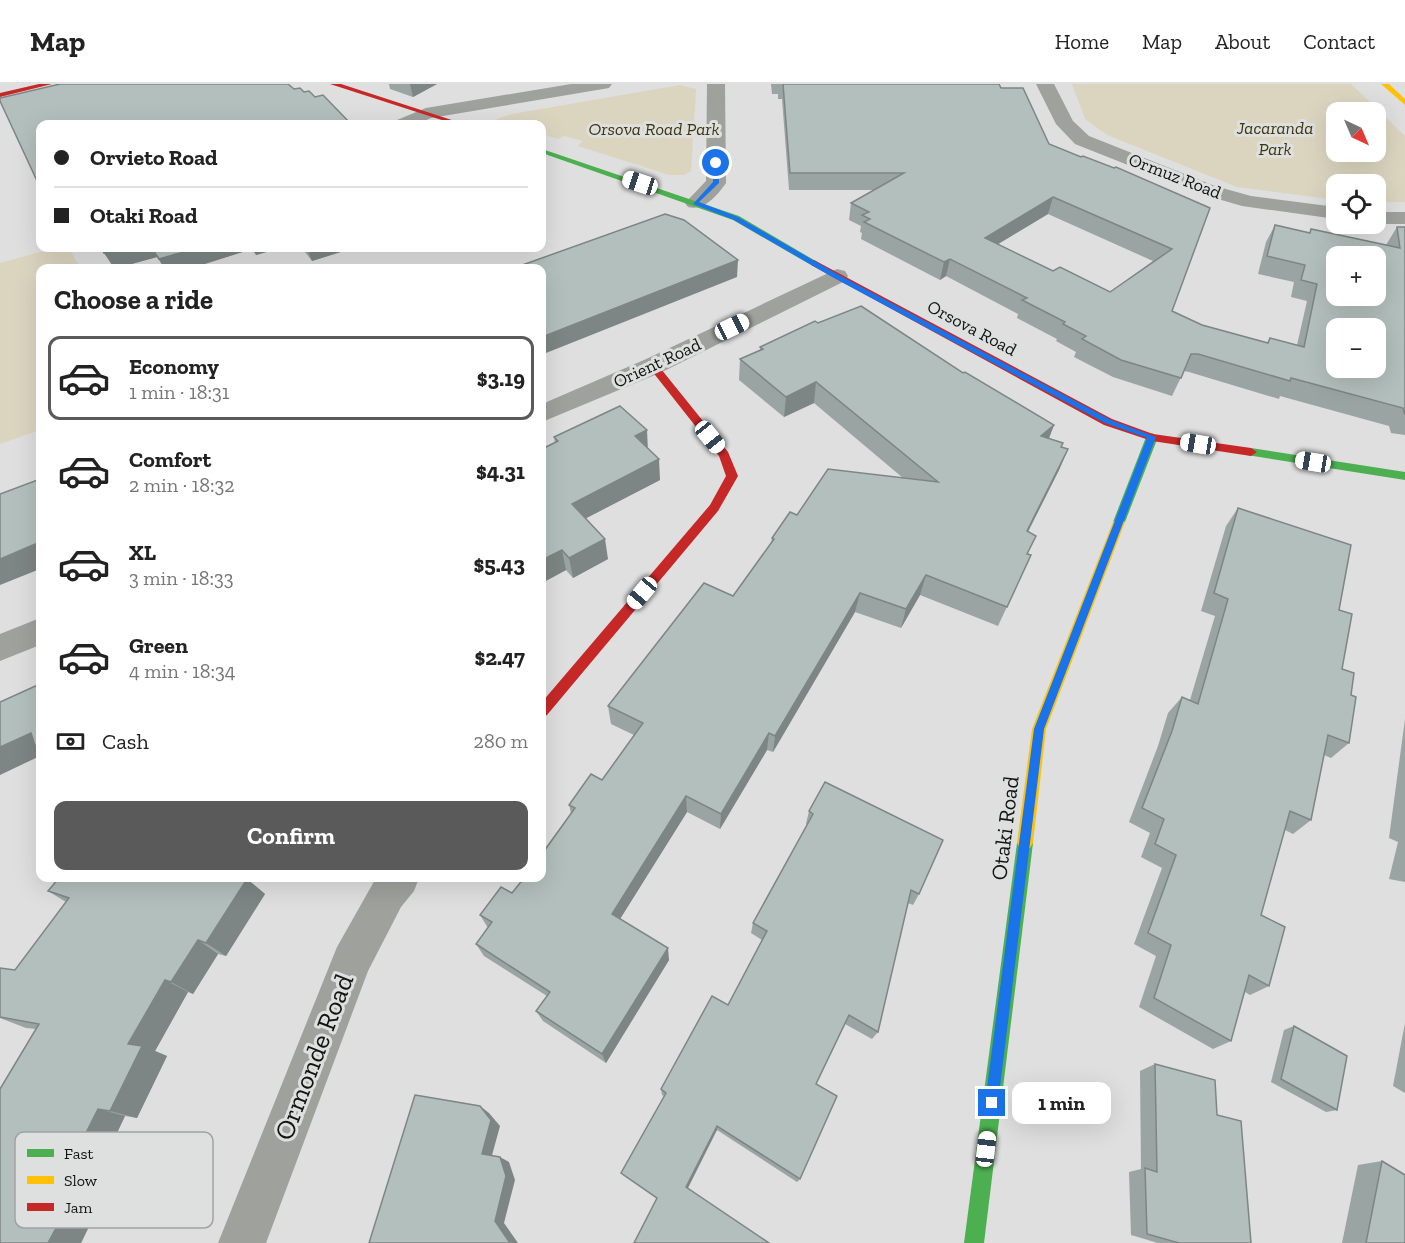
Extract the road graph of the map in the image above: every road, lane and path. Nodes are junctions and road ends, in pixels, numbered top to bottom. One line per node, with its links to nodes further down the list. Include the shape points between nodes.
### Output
1 (48, 84): 7 (street)
2 (334, 84): 10 (street)
3 (603, 84): 10 (street)
4 (716, 84): 14 (street, via 716,183)
5 (1045, 84): 15 (street, Ormuz Road, via 1065,124 1082,140 1208,190 1249,202)
6 (1385, 84): 9 (street)
7 (32, 86): 8 (street)
8 (0, 95)
9 (1405, 103)
10 (426, 113): 11 (street); 12 (street)
11 (412, 120)
12 (448, 120)
13 (546, 152): 14 (street, Orsova Road)
14 (695, 203): 18 (street, Orsova Road, via 736,218)
15 (1326, 212)
16 (1386, 218): 17 (street)
17 (1405, 218)
18 (837, 276): 19 (street, Orient Road); 21 (street, Orsova Road, via 1108,422)
19 (653, 366): 20 (street, Orient Road); 25 (street, via 724,455 732,476 714,508)
20 (546, 412)
21 (1152, 437): 22 (street, Orsova Road); 28 (street, Otaki Road, via 1039,729)
22 (1405, 476)
23 (36, 633): 24 (street)
24 (0, 648)
25 (546, 706)
26 (397, 882): 27 (street, Ormonde Road, via 351,962)
27 (242, 1243)
28 (974, 1243)

